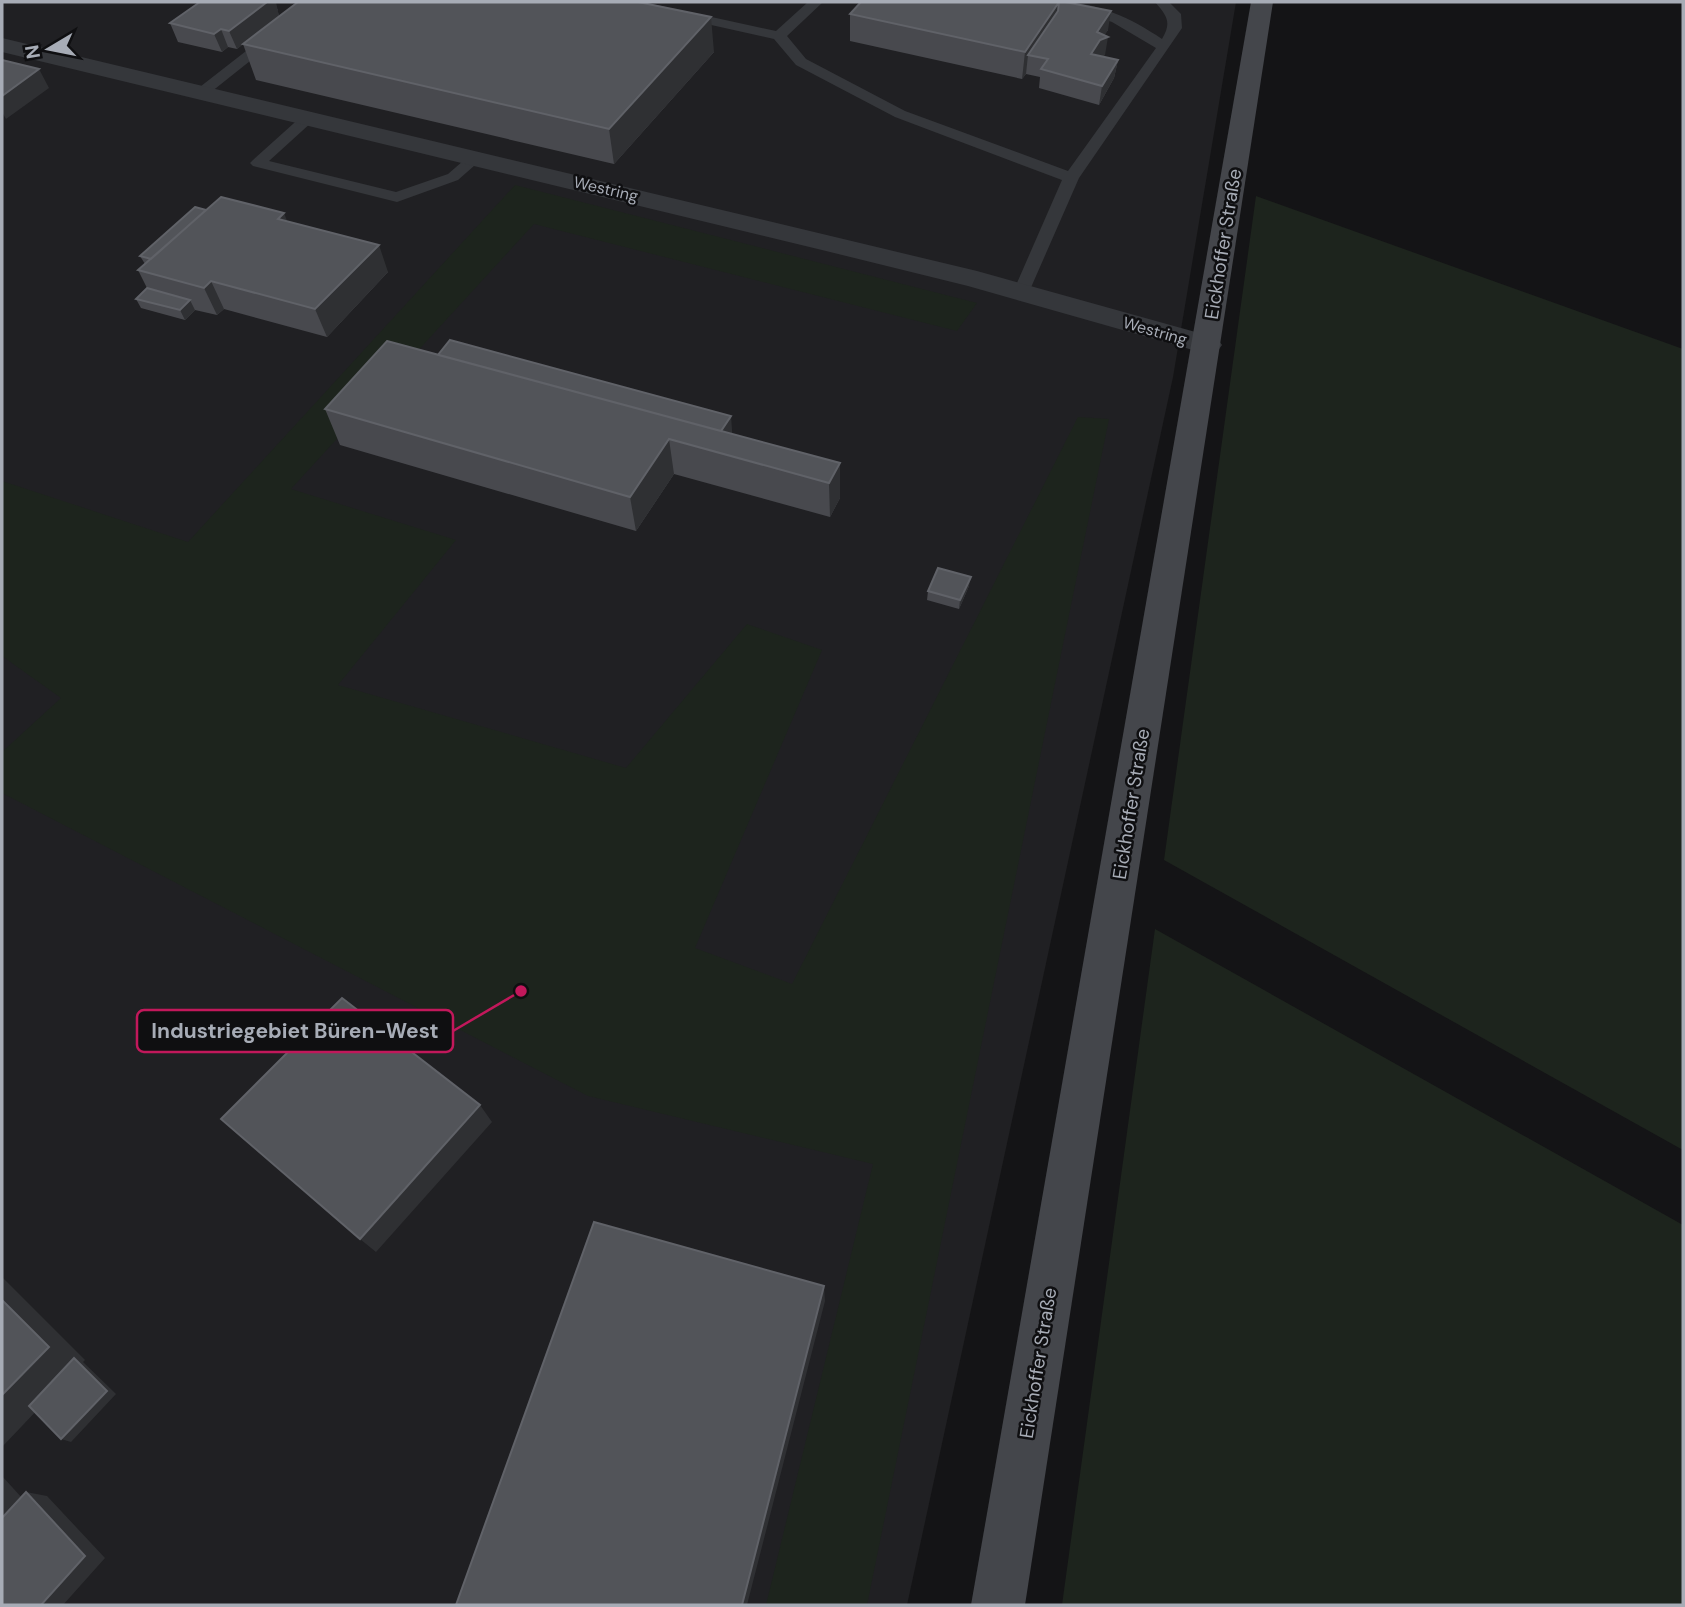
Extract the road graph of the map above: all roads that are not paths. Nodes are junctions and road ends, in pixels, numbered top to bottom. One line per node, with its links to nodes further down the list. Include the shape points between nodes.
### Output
1 (317, 2): 10 (lane)
2 (626, 2): 7 (lane)
3 (816, 2): 7 (lane)
4 (1066, 2): 9 (lane, via 1135,27)
5 (1162, 2): 9 (lane, via 1174,14 1175,28)
6 (1262, 2): 15 (main road, Eickhoffer Straße)
7 (779, 36): 13 (lane, via 801,62 900,114)
8 (2, 45): 10 (street, Westring)
9 (1164, 47): 13 (lane)
10 (201, 93): 11 (street, Westring)
11 (308, 118): 12 (street, Westring); 12 (lane, via 258,163 397,197 453,177)
12 (475, 158): 14 (street, Westring)
13 (1071, 178): 14 (lane)
14 (1021, 292): 15 (street, Westring)
15 (1207, 345): 16 (main road, Eickhoffer Straße)
16 (998, 1605)

